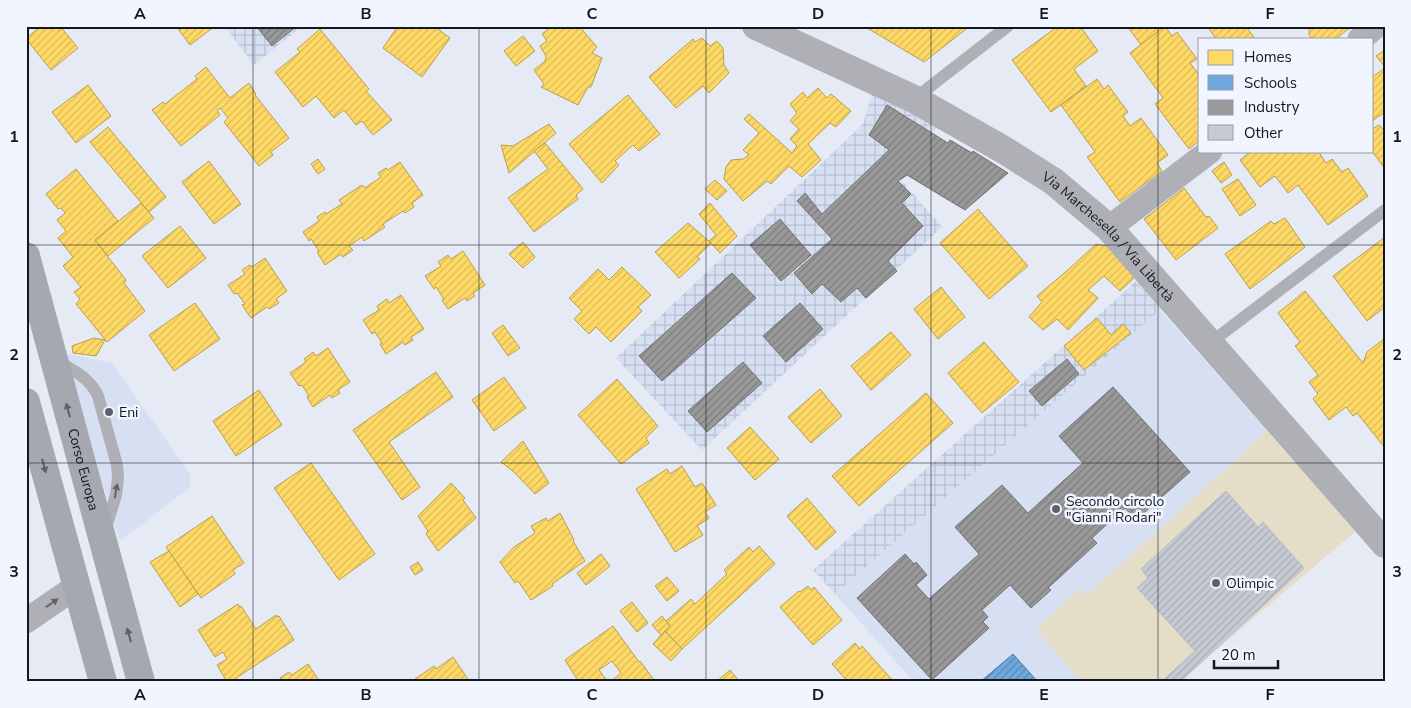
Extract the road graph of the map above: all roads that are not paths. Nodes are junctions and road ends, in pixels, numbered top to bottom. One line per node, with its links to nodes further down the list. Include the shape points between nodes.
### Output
1 (756, 26): 5 (street, Via Marchesella / Via Libertà)
2 (1008, 26): 5 (lane)
3 (1376, 26): 4 (street)
4 (1361, 38)
5 (914, 99): 8 (street, Via Marchesella / Via Libertà, via 1053,180)
6 (1209, 152): 8 (street)
7 (1385, 210): 10 (lane)
8 (1109, 228): 10 (street, Via Marchesella / Via Libertà)
9 (26, 256): 16 (main road, Corso Europa, one-way to 9)
10 (1210, 343): 12 (street, Via Marchesella / Via Libertà)
11 (26, 402): 13 (main road, one-way to 13)
12 (1385, 544)
13 (77, 586): 14 (street, one-way to 13); 15 (main road)
14 (26, 621)
15 (103, 682)
16 (142, 682)

